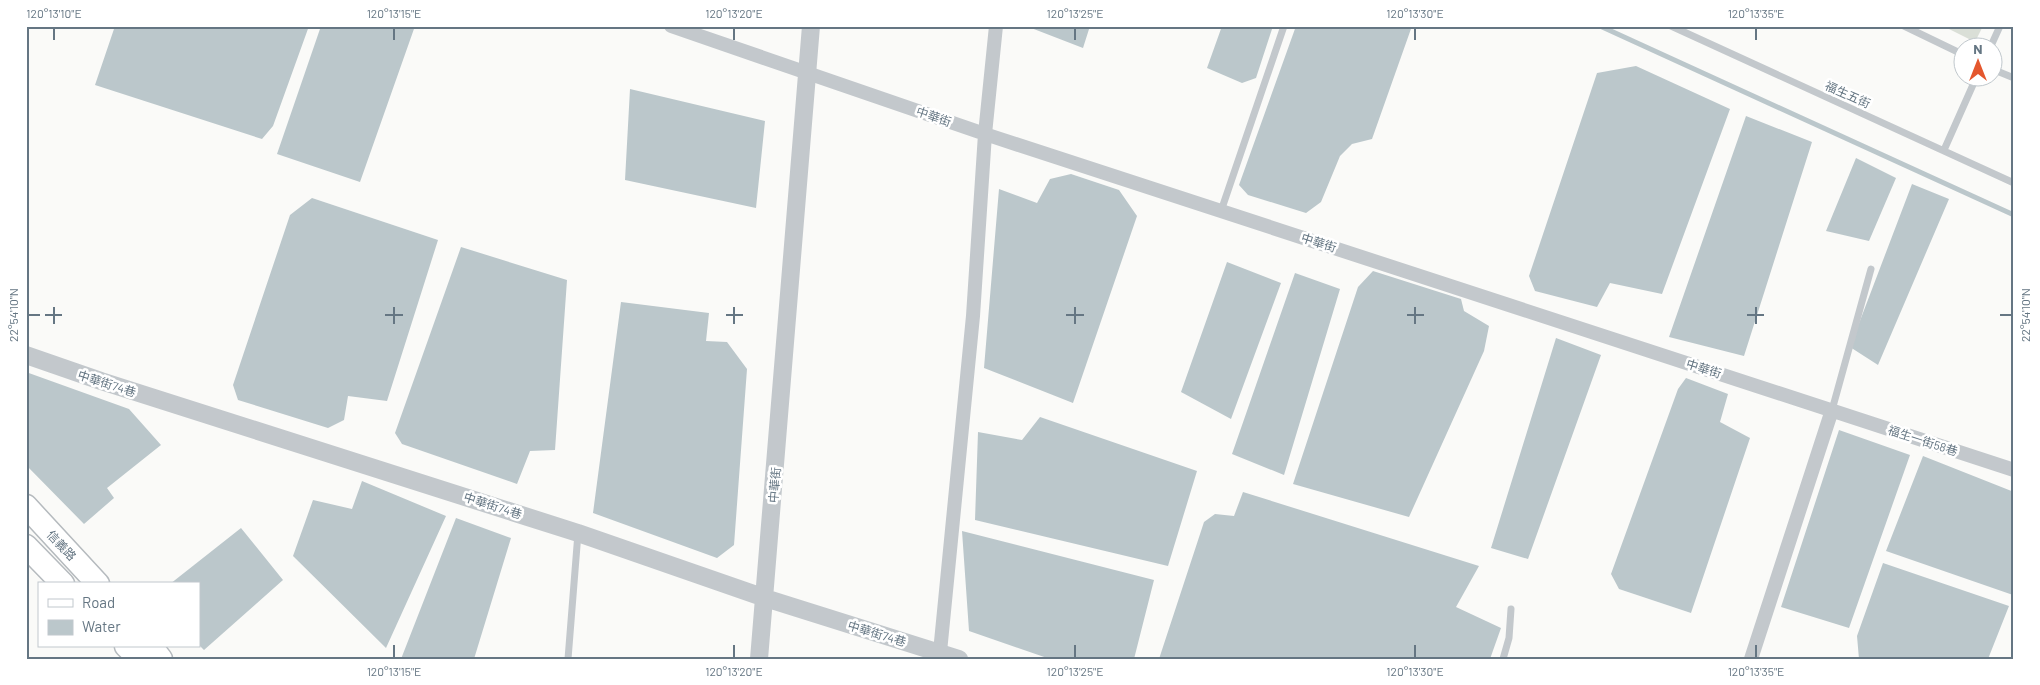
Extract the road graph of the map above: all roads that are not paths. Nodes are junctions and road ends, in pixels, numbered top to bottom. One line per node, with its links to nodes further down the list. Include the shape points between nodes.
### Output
1 (671, 26): 10 (street, 中華街)
2 (811, 26): 10 (street, 中華街)
3 (996, 26): 14 (street)
4 (1284, 26): 17 (lane)
5 (1672, 26): 15 (lane, 福生五街)
6 (1904, 26): 9 (lane)
7 (2000, 26): 8 (lane)
8 (1995, 38)
9 (1952, 49)
10 (807, 71): 14 (street, 中華街); 27 (street, 中華街)
11 (2002, 73): 12 (lane)
12 (2014, 78)
13 (1972, 88): 15 (lane)
14 (985, 134): 17 (street, 中華街); 31 (street, via 973,316)
15 (1944, 150): 16 (lane, 福生五街)
16 (2014, 183)
17 (1221, 211): 20 (street, 中華街)
18 (1872, 269): 20 (lane)
19 (26, 355): 23 (street, 中華街74巷, via 101,382)
20 (1832, 410): 21 (street, 福生一街58巷); 38 (street)
21 (2014, 470)
22 (26, 506): 26 (main road, 信義路)
23 (578, 533): 27 (street, 中華街74巷); 34 (lane)
24 (26, 546): 25 (main road, 信義路)
25 (62, 582)
26 (96, 582)
27 (765, 598): 31 (street, 中華街74巷); 35 (street, 中華街)
28 (1511, 609): 37 (lane, via 1509,638)
29 (128, 648): 32 (main road)
30 (153, 648): 33 (main road)
31 (940, 652): 36 (street, 中華街74巷)
32 (139, 659)
33 (161, 659)
34 (568, 659)
35 (759, 659)
36 (959, 659)
37 (1503, 659)
38 (1751, 659)

